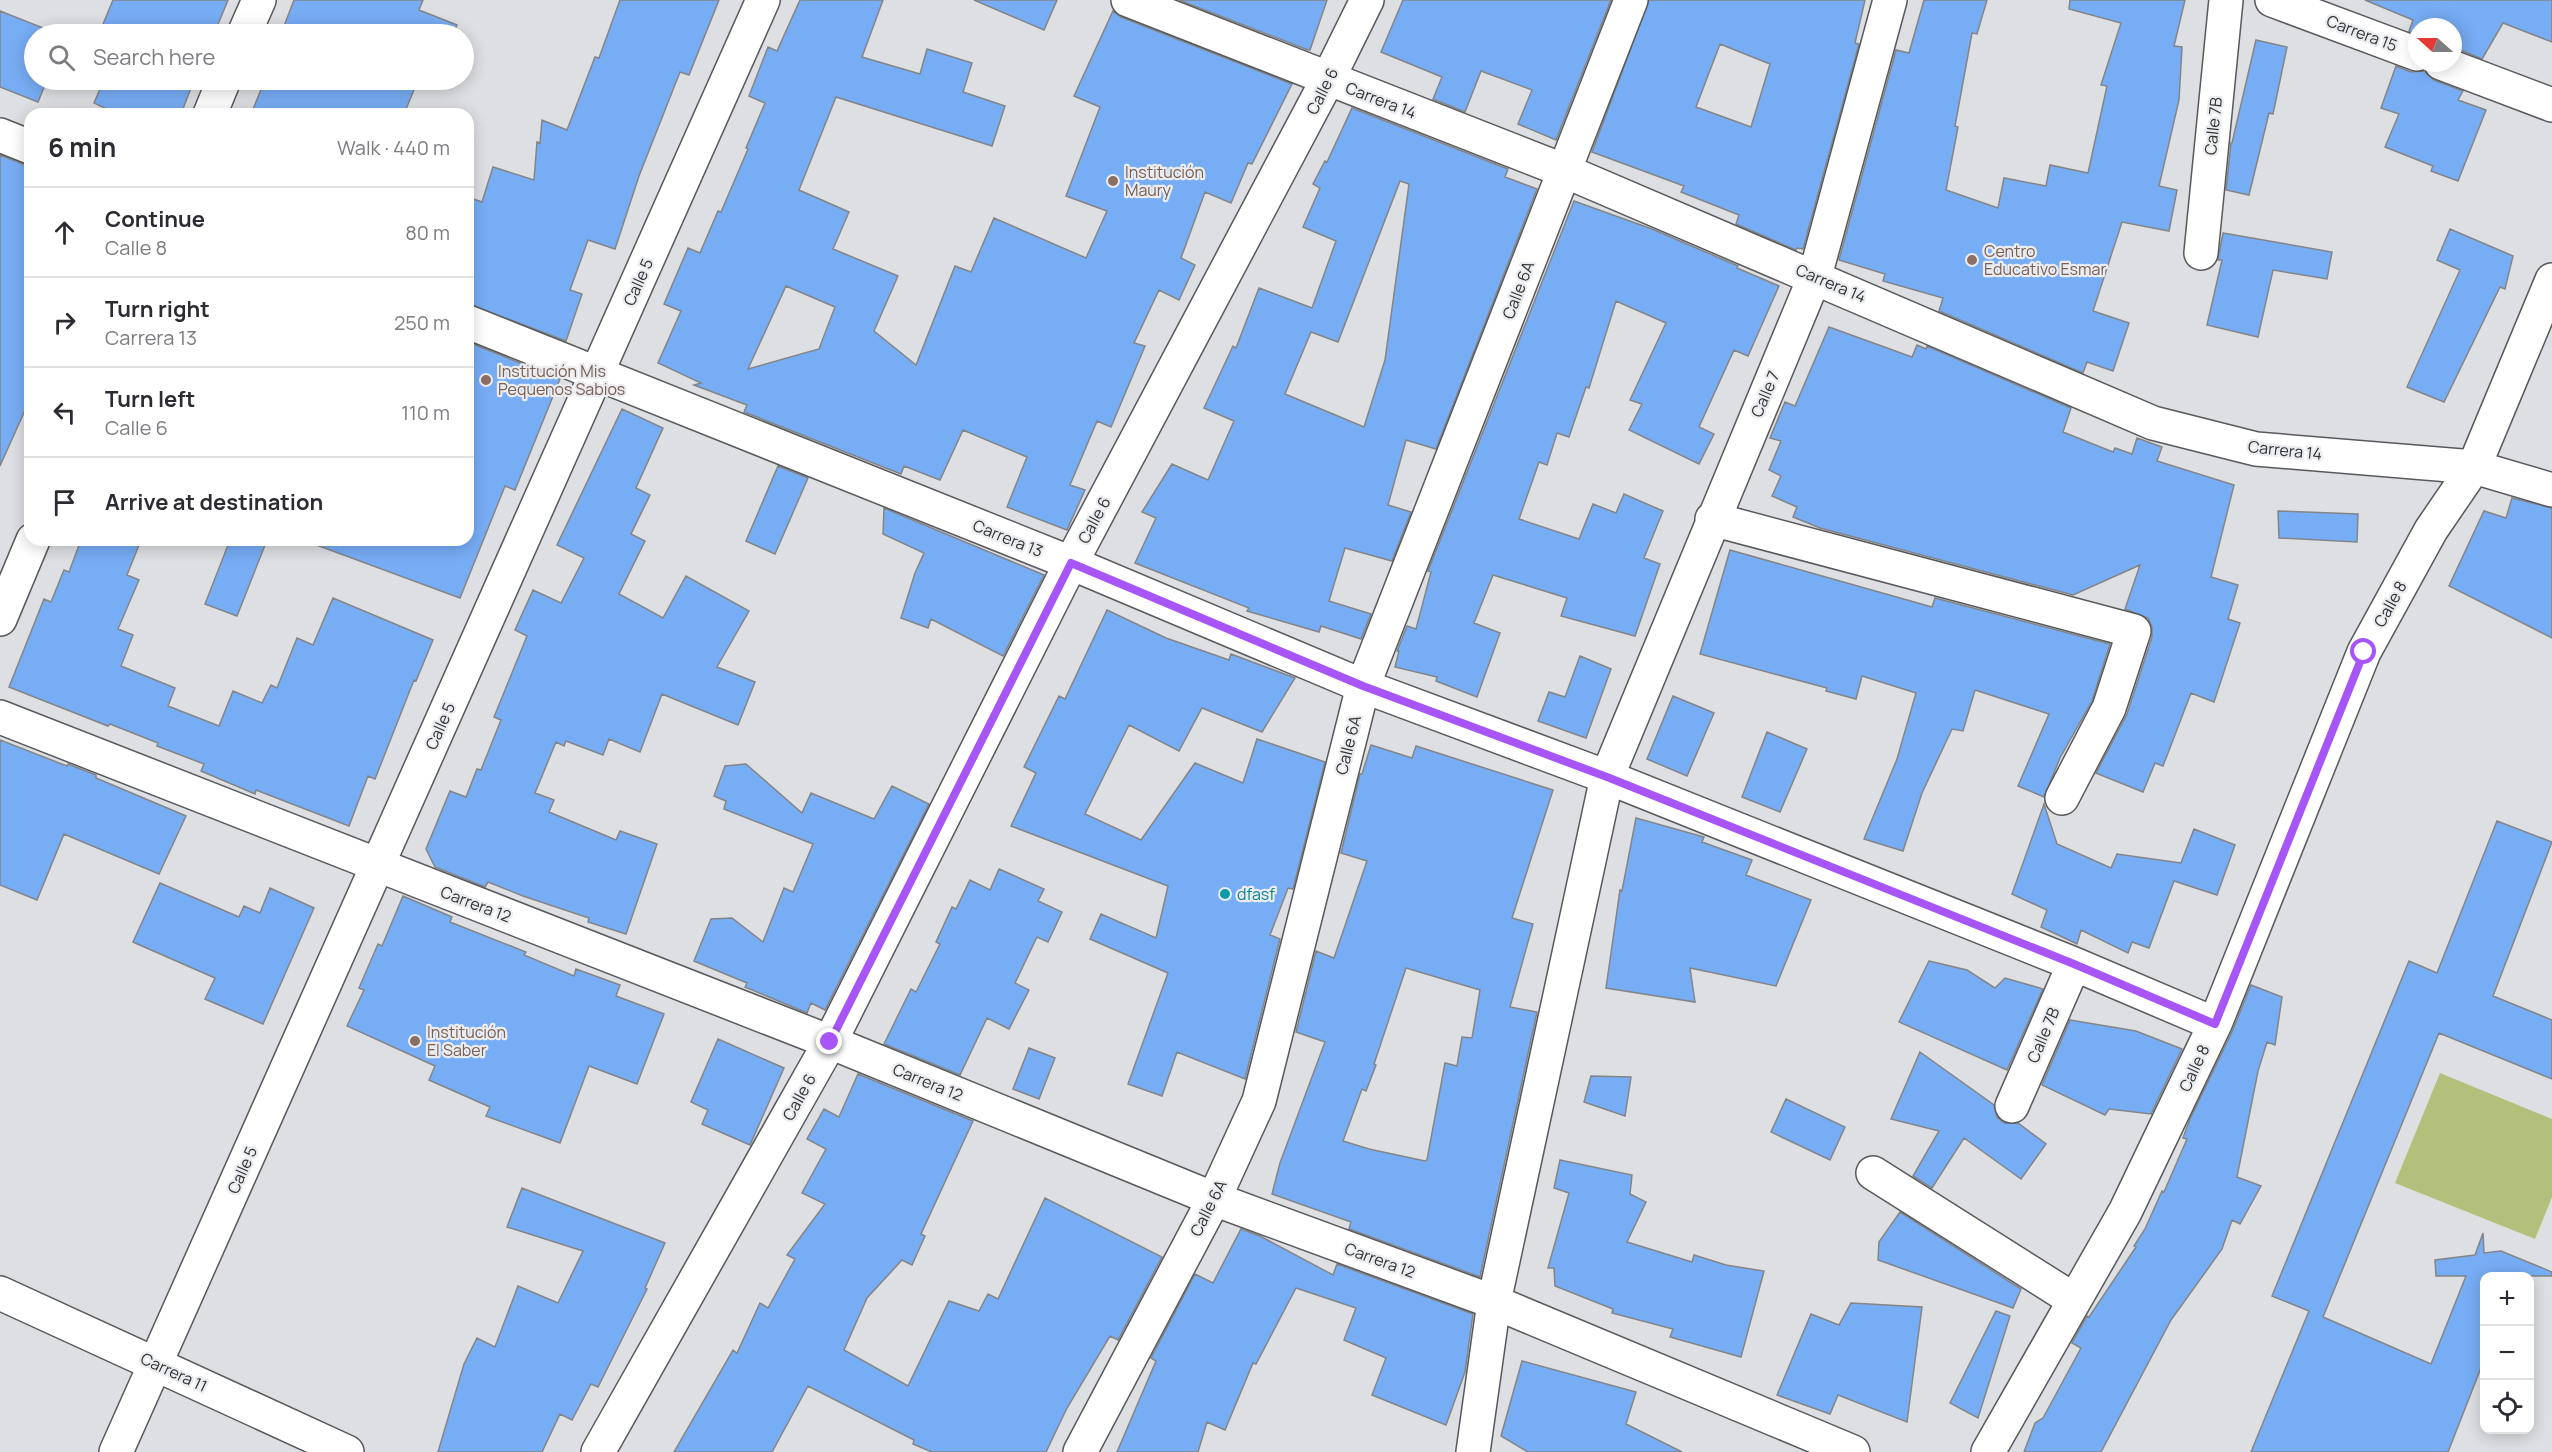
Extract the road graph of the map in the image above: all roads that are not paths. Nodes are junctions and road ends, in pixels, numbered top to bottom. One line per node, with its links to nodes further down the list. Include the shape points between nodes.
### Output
1 (259, 0): 9 (street)
2 (763, 0): 23 (street, Calle 5)
3 (1128, 0): 12 (street, Carrera 14)
4 (1367, 0): 12 (street, Calle 6)
5 (1631, 0): 18 (street, Calle 6A)
6 (1890, 0): 20 (street, Calle 7)
7 (2226, 0): 19 (street, Calle 7B)
8 (2272, 0): 10 (street, Carrera 15)
9 (248, 24)
10 (2408, 51)
11 (2462, 71): 14 (street)
12 (1328, 79): 18 (street, Carrera 14); 28 (street, Calle 6)
13 (220, 90): 15 (street)
14 (2552, 105)
15 (212, 108)
16 (0, 135): 17 (street)
17 (24, 145)
18 (1565, 171): 20 (street, Carrera 14); 30 (street, Calle 6A)
19 (2201, 253)
20 (1815, 276): 24 (street, Carrera 14, via 2153,423 2256,449); 26 (street, Calle 7)
21 (2552, 280): 24 (street, Calle 8)
22 (474, 324): 23 (street, Carrera 13)
23 (597, 374): 28 (street, Carrera 13); 34 (street, Calle 5)
24 (2474, 467): 25 (street, Carrera 14); 36 (street, Calle 8, via 2431,530 2364,652)
25 (2552, 490)
26 (1712, 519): 32 (street, Calle 7); 33 (street, via 2134,630 2109,708)
27 (30, 546): 29 (street)
28 (1071, 563): 30 (street, Carrera 13); 37 (street, Calle 6)
29 (0, 619)
30 (1363, 686): 32 (street, Carrera 13); 40 (street, Calle 6A, via 1259,1101)
31 (0, 717): 34 (street, Carrera 12)
32 (1607, 777): 35 (street, Carrera 13); 43 (street, Calle 7)
33 (2062, 798)
34 (378, 866): 37 (street, Carrera 12); 44 (street, Calle 5)
35 (2074, 964): 36 (street, Carrera 13); 38 (street, Calle 7B)
36 (2215, 1024): 42 (street, Calle 8, via 2125,1212)
37 (830, 1042): 40 (street, Carrera 12); 47 (street, Calle 6)
38 (2012, 1106)
39 (1873, 1173): 42 (street)
40 (1214, 1199): 43 (street, Carrera 12); 48 (street, Calle 6A)
41 (0, 1293): 44 (street, Carrera 11)
42 (2074, 1299): 51 (street, Calle 8)
43 (1494, 1302): 49 (street, Calle 7); 50 (street, Carrera 12)
44 (156, 1363): 45 (street, Calle 5); 46 (street, Carrera 11)
45 (116, 1452)
46 (347, 1452)
47 (598, 1452)
48 (1080, 1452)
49 (1473, 1452)
50 (1853, 1452)
51 (1988, 1452)

